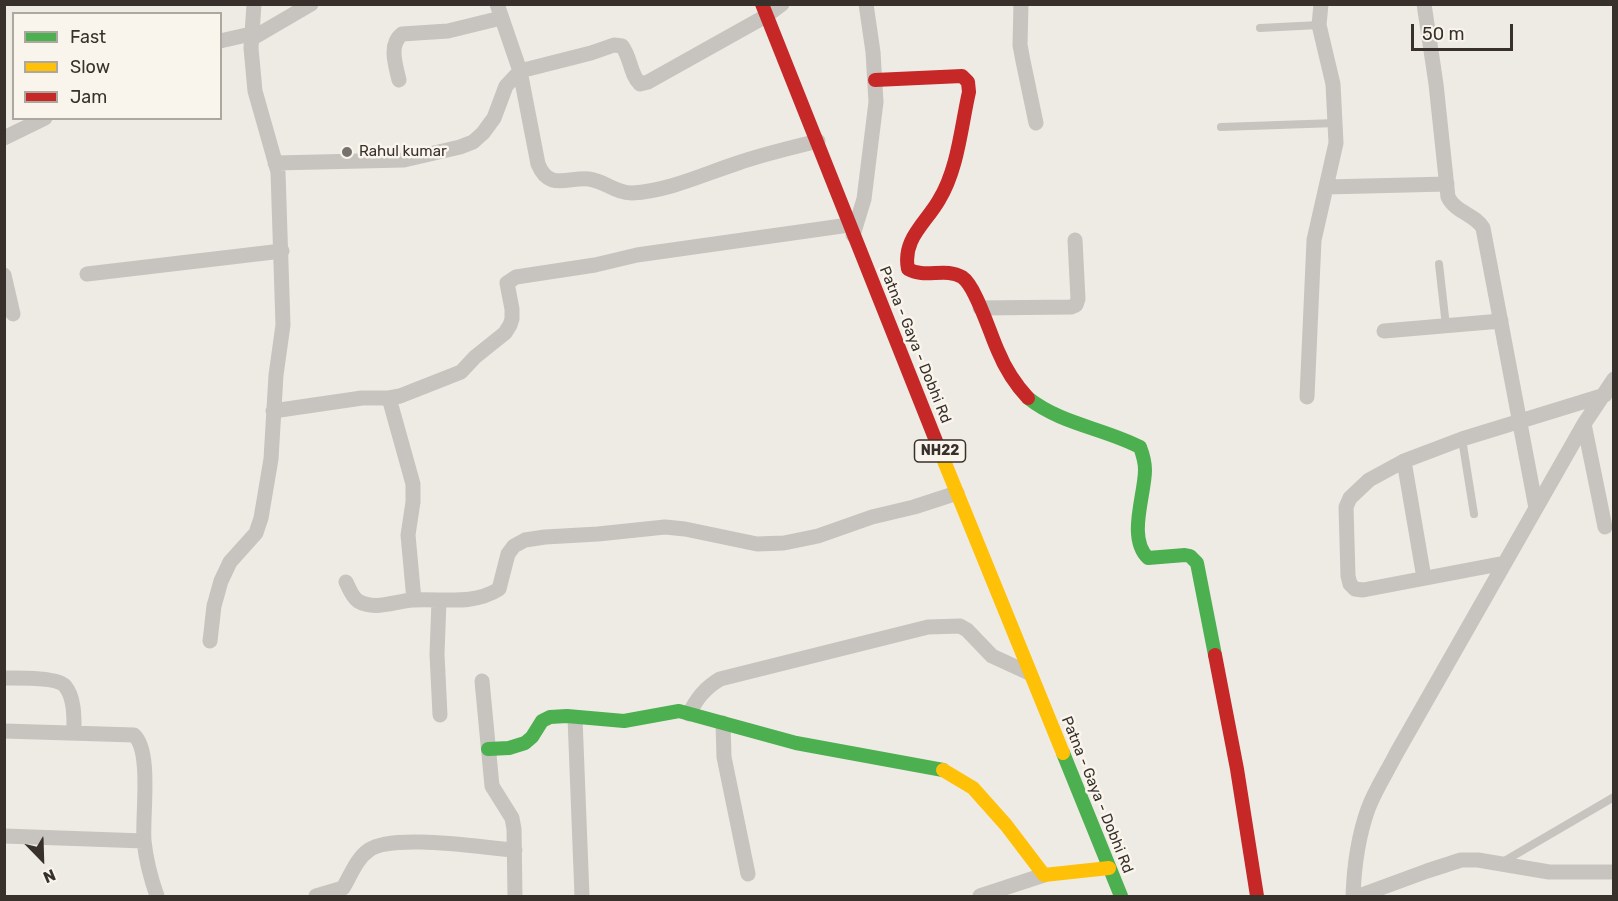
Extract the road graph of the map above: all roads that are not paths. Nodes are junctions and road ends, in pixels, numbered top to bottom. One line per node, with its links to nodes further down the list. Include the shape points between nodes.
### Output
1 (254, 4): 12 (street)
2 (311, 4): 12 (street)
3 (782, 4): 8 (street)
4 (866, 4): 16 (street)
5 (1021, 4): 18 (street, via 1020,45)
6 (1321, 4): 10 (street)
7 (1424, 4): 24 (street)
8 (764, 10): 14 (street, via 648,82 640,84 636,80 627,52 614,45); 22 (street, Patna - Gaya - Dobhi Rd / NH22)
9 (499, 11): 14 (street); 15 (street, via 448,31 402,34 394,49)
10 (1319, 25): 11 (lane); 19 (street, via 1333,84)
11 (1260, 28)
12 (251, 36): 13 (street); 23 (street, via 258,108)
13 (222, 41)
14 (520, 71): 22 (street, via 538,164 542,173 554,180 589,179 619,192 641,192); 23 (street, via 506,86 494,118 483,133 460,147 404,160)
15 (399, 80)
16 (875, 80): 26 (street, via 869,166 862,209); 32 (street, via 956,76 967,79 969,94 949,178 938,202 911,238 906,264 915,273 950,272 963,277)
17 (41, 120): 21 (street)
18 (1036, 123)
19 (1336, 123): 20 (lane); 25 (street, via 1336,143)
20 (1221, 127)
21 (4, 138)
22 (818, 141): 26 (street, Patna - Gaya - Dobhi Rd / NH22)
23 (275, 163): 28 (street)
24 (1447, 184): 25 (street); 34 (street, via 1451,202 1483,228)
25 (1326, 187): 39 (street, via 1314,240)
26 (851, 230): 40 (street, via 637,255 595,266 516,277 507,283 512,319 505,333 461,372); 46 (street, Patna - Gaya - Dobhi Rd / NH22)
27 (1075, 240): 32 (street, via 1076,304)
28 (282, 251): 30 (street); 41 (street, via 283,325)
29 (1439, 264): 35 (lane)
30 (87, 274)
31 (4, 275): 33 (street)
32 (980, 308): 81 (street, via 1006,370 1021,392 1041,408 1140,447 1146,470 1137,528 1145,556 1185,555 1197,563)
33 (13, 314)
34 (1501, 321): 35 (street); 42 (street)
35 (1446, 326): 36 (street)
36 (1384, 331)
37 (1614, 379): 38 (street)
38 (1608, 394): 42 (street); 43 (street)
39 (1307, 397)
40 (389, 398): 41 (street, via 362,398); 53 (street, via 413,484 408,535)
41 (273, 411): 55 (street, via 271,459 261,518 256,532 230,562 221,581)
42 (1520, 421): 44 (street); 47 (street)
43 (1584, 424): 47 (street); 49 (street)
44 (1462, 439): 45 (street); 48 (lane)
45 (1404, 461): 51 (street); 51 (street, via 1369,480 1350,498 1345,520 1348,576 1358,590)
46 (957, 494): 54 (street, via 783,543 757,544 665,527 525,540 508,554 499,589 474,599); 56 (street, Patna - Gaya - Dobhi Rd / NH22)
47 (1536, 508): 50 (street)
48 (1474, 514)
49 (1605, 527)
50 (1505, 563): 51 (street); 82 (street, via 1369,807 1354,866)
51 (1424, 578)
52 (346, 582): 53 (street, via 357,600 367,604)
53 (414, 600): 54 (street)
54 (439, 601): 60 (street)
55 (210, 641)
56 (1029, 673): 59 (street, via 984,651 960,626 927,627 720,679 704,690); 71 (street, Patna - Gaya - Dobhi Rd / NH22)
57 (4, 678): 64 (street, via 60,682 66,687 74,716)
58 (482, 681): 65 (street)
59 (689, 714): 61 (street, via 667,711 623,721); 62 (street)
60 (440, 715)
61 (575, 718): 65 (street, via 546,718 523,744); 78 (street)
62 (723, 723): 73 (street, via 724,757); 74 (street, via 796,743 940,768 973,788)
63 (4, 731): 64 (street)
64 (74, 733): 68 (street, via 134,735 138,739 144,765)
65 (489, 749): 69 (street, via 492,786 512,818)
66 (1614, 797): 70 (lane)
67 (4, 836): 68 (street)
68 (144, 841): 75 (street)
69 (515, 850): 76 (street, via 412,842 380,845 357,862 343,888); 77 (street)
70 (1499, 864): 72 (street, via 1549,873); 83 (street, via 1461,861)
71 (1109, 868): 74 (street); 80 (street, Patna - Gaya - Dobhi Rd / NH22)
72 (1614, 872)
73 (748, 873)
74 (1044, 875): 79 (street)
75 (157, 897)
76 (316, 897)
77 (514, 897)
78 (582, 897)
79 (980, 897)
80 (1121, 897)
81 (1257, 897)
82 (1353, 897)
83 (1359, 897)

